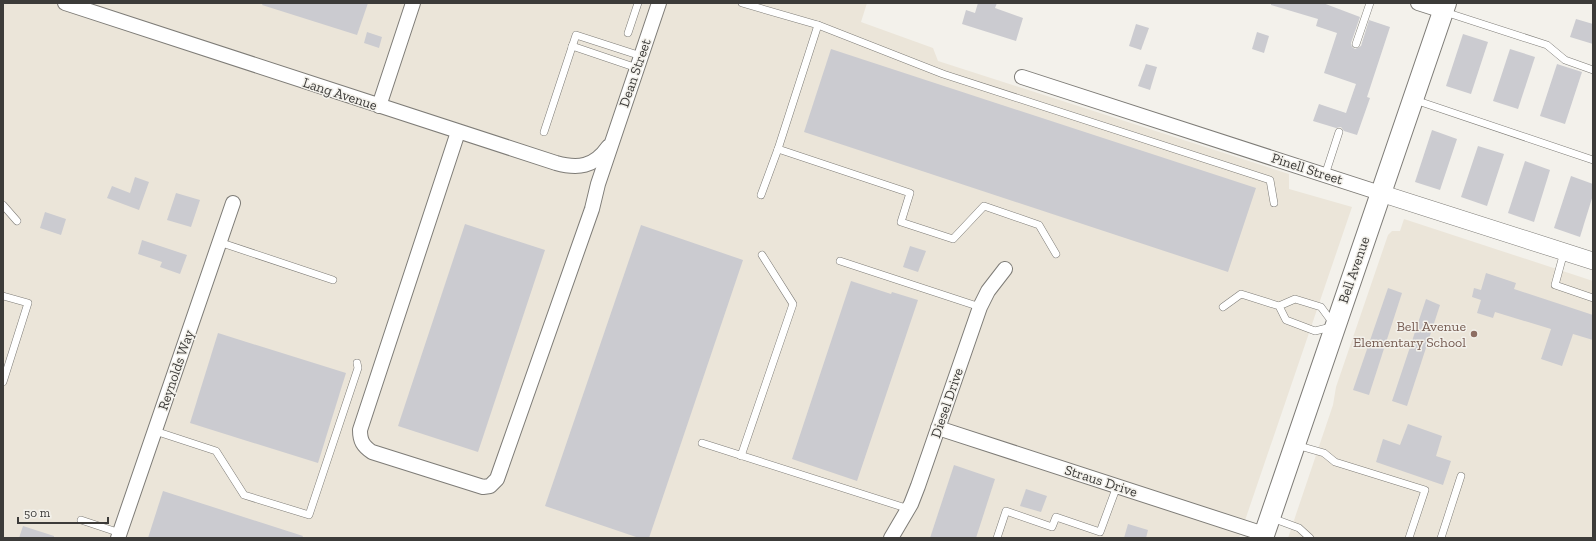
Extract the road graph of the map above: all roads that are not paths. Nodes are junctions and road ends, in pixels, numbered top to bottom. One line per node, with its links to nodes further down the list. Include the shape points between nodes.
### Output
1 (65, 3): 17 (street, Lang Avenue)
2 (413, 3): 17 (street)
3 (638, 3): 10 (lane)
4 (659, 3): 13 (street, Dean Street)
5 (742, 3): 9 (lane)
6 (1370, 3): 11 (lane)
7 (1418, 3): 8 (street)
8 (1445, 7): 14 (lane, via 1547,45 1566,60); 16 (main road, Bell Avenue)
9 (818, 25): 22 (lane); 28 (lane, via 943,74 1270,180)
10 (628, 33)
11 (1356, 44)
12 (572, 46): 13 (lane); 13 (lane, via 576,35); 19 (lane)
13 (639, 62): 21 (street, Dean Street)
14 (1593, 70)
15 (1022, 77): 24 (street, Pinell Street)
16 (1413, 100): 23 (lane); 25 (main road, Bell Avenue)
17 (379, 106): 18 (street, Lang Avenue)
18 (458, 132): 21 (street, Lang Avenue, via 571,167 584,166 596,160); 21 (street, Dean Street, via 360,435 362,443 372,452 483,487 490,486 498,479 592,209)
19 (544, 132)
20 (1339, 132): 24 (lane)
21 (611, 144)
22 (778, 148): 26 (lane); 33 (lane, via 910,194 901,222 954,239 984,206 1039,224)
23 (1593, 160)
24 (1325, 175): 25 (street, Pinell Street)
25 (1380, 193): 32 (street, Pinell Street); 44 (main road, Bell Avenue)
26 (761, 195)
27 (233, 203): 31 (street, Reynolds Way)
28 (1274, 203)
29 (3, 205): 30 (lane)
30 (17, 221)
31 (219, 242): 38 (lane); 48 (street, Reynolds Way)
32 (1564, 252): 36 (street, Pinell Street); 40 (lane, via 1554,285)
33 (1056, 254)
34 (762, 255): 51 (lane, via 792,304)
35 (840, 261): 42 (lane)
36 (1593, 262)
37 (1004, 268): 42 (street, Diesel Drive)
38 (333, 280)
39 (3, 296): 46 (lane, via 28,303)
40 (1593, 298)
41 (1279, 306): 43 (lane, via 1241,294); 44 (lane, via 1286,320 1315,331); 44 (lane, via 1295,299 1303,301 1320,308)
42 (980, 307): 47 (street, Diesel Drive)
43 (1223, 307)
44 (1335, 326): 50 (main road, Bell Avenue)
45 (357, 363): 48 (lane, via 358,368 309,516 244,495 216,451)
46 (3, 382)
47 (938, 428): 53 (street, Straus Drive); 54 (street, Diesel Drive)
48 (155, 431): 57 (street, Reynolds Way)
49 (702, 443): 51 (lane)
50 (1294, 444): 56 (main road, Bell Avenue); 61 (lane, via 1324,453 1335,462 1425,490)
51 (741, 456): 54 (lane)
52 (1462, 476): 62 (lane)
53 (1117, 486): 56 (street, Straus Drive); 59 (lane, via 1100,532 1056,517 1052,527 1006,511)
54 (909, 509): 58 (street, Diesel Drive)
55 (81, 520): 57 (lane)
56 (1265, 530): 60 (lane, via 1299,528)
57 (119, 536)
58 (891, 538)
59 (997, 538)
60 (1310, 538)
61 (1409, 538)
62 (1441, 538)

